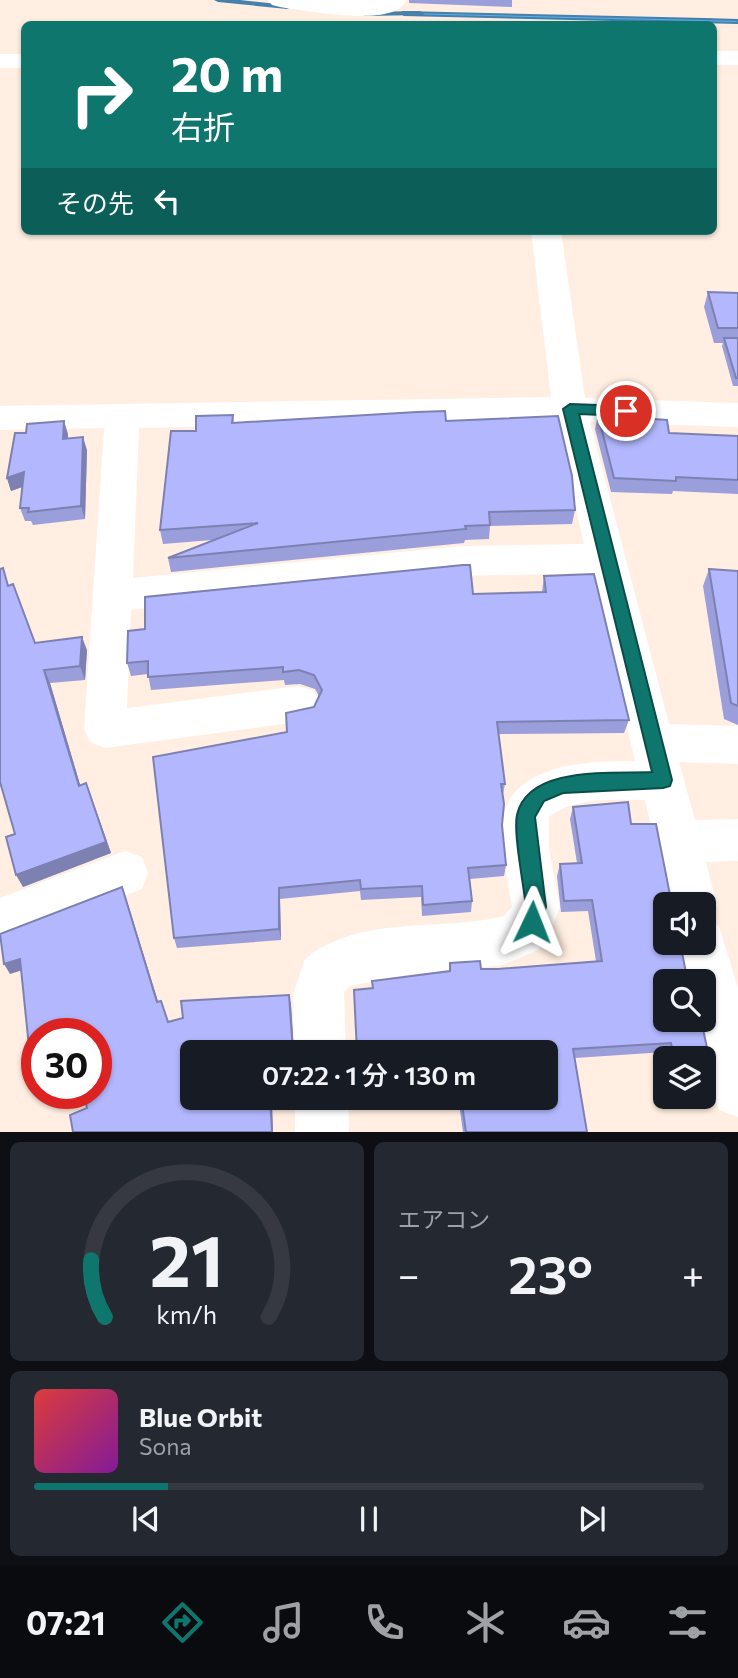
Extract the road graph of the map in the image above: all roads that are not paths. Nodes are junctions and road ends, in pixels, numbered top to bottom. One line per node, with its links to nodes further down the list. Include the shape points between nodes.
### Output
1 (280, 0): 2 (street, via 369,9 386,8)
2 (394, 0)
3 (717, 58): 4 (street)
4 (738, 58)
5 (0, 61): 6 (street)
6 (21, 61)
7 (547, 235): 8 (street)
8 (570, 409): 9 (street); 10 (street); 12 (street)
9 (738, 415)
10 (122, 416): 11 (street); 13 (street)
11 (0, 418)
12 (607, 558): 13 (street, via 461,561); 16 (street)
13 (113, 596): 14 (street, via 105,729)
14 (299, 704)
15 (738, 745): 16 (street)
16 (659, 761): 18 (street); 23 (street, via 562,785 537,796 525,816 536,907 532,922 516,937 503,941 364,957 335,965 320,986)
17 (738, 840): 18 (street)
18 (678, 842): 20 (street)
19 (125, 873): 21 (street)
20 (690, 892)
21 (0, 921)
22 (705, 955): 24 (street)
23 (320, 1040)
24 (738, 1091)
25 (321, 1110): 26 (street)
26 (322, 1132)

